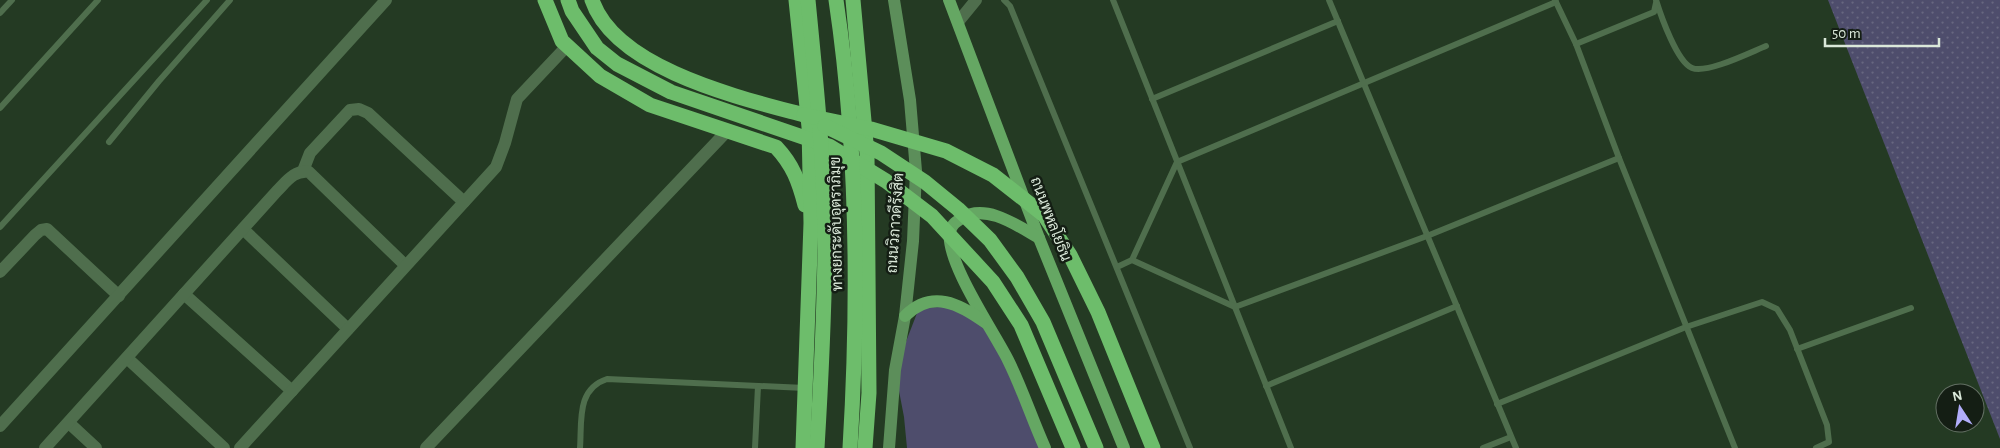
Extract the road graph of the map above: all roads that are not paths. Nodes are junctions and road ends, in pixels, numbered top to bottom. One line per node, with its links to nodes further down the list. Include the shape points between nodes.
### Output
1 (12, 0): 21 (lane)
2 (98, 0): 29 (lane)
3 (207, 0): 38 (lane)
4 (230, 0): 32 (lane)
5 (386, 0): 47 (street)
6 (545, 0): 25 (highway, via 562,41)
7 (568, 0): 78 (highway, bridge, via 597,48 617,64 671,92 829,146 886,181 932,216 993,282 1021,325)
8 (592, 0): 30 (highway, via 610,30 656,64 681,77 735,96)
9 (796, 0): 37 (highway, via 809,127)
10 (808, 0): 73 (highway, ทางยกระดับอุตราภิมุข, bridge, via 819,112 825,249)
11 (836, 0): 74 (highway, ทางยกระดับอุตราภิมุข, bridge, via 852,148 855,374)
12 (853, 0): 75 (highway, ถนนวิภาวดีรังสิต, via 867,154 869,393)
13 (894, 0): 51 (main road, ถนนวิภาวดีรังสิต, via 910,100 916,171)
14 (949, 0): 22 (main road, ถนนพหลโยธิน)
15 (976, 0): 22 (street)
16 (1004, 0): 44 (lane, via 1010,6)
17 (1113, 0): 28 (lane)
18 (1329, 0): 23 (lane)
19 (1656, 0): 24 (lane, via 1654,12); 26 (lane, via 1663,25 1686,64 1694,69 1708,68)
20 (1556, 1): 24 (lane); 27 (lane)
21 (0, 13)
22 (958, 22): 41 (main road, ถนนพหลโยธิน)
23 (1338, 22): 27 (lane); 28 (lane)
24 (1576, 44): 33 (lane)
25 (568, 46): 31 (highway, via 600,76 650,105); 36 (street, via 517,99 496,167)
26 (1766, 46)
27 (1364, 83): 34 (lane); 40 (lane)
28 (1152, 99): 34 (lane)
29 (0, 108)
30 (804, 116): 79 (highway, bridge, via 881,153 910,172 958,209 990,240 1017,277 1043,322); 81 (highway, bridge, via 871,129 946,151 993,175 1044,216 1070,255 1098,312)
31 (728, 130): 37 (highway, via 776,147 788,159 796,174); 69 (street)
32 (109, 142)
33 (1619, 158): 40 (lane); 53 (lane)
34 (1177, 162): 42 (lane); 49 (lane)
35 (302, 171): 36 (street, via 310,153 350,110 360,109); 39 (street, via 293,175); 43 (street, via 309,172)
36 (464, 202): 43 (street)
37 (811, 224): 59 (highway)
38 (0, 227)
39 (243, 229): 46 (street); 54 (street)
40 (1428, 236): 48 (lane); 49 (lane)
41 (1039, 238): 52 (main road, via 1013,223 979,213 967,215 954,223 950,233 952,250 970,292); 80 (main road, ถนนพหลโยธิน)
42 (1132, 260): 44 (lane); 49 (lane)
43 (405, 265): 54 (street)
44 (1118, 267): 82 (lane)
45 (0, 272): 47 (street, via 34,235 47,229)
46 (184, 294): 56 (street); 60 (street)
47 (119, 296): 63 (street)
48 (1457, 306): 58 (lane); 61 (lane)
49 (1235, 307): 58 (lane)
50 (1911, 308): 55 (lane)
51 (905, 316): 52 (main road, via 914,306 943,302 960,306); 76 (main road, ถนนวิภาวดีรังสิต, via 895,370)
52 (990, 326): 77 (main road)
53 (1686, 327): 55 (lane, via 1762,302 1777,308); 61 (lane); 86 (lane)
54 (348, 329): 60 (street)
55 (1797, 349): 87 (lane, via 1828,433 1829,442)
56 (127, 358): 62 (street); 67 (street)
57 (758, 386): 59 (lane); 70 (lane, via 598,382 589,390 583,403); 71 (lane)
58 (1266, 386): 83 (lane)
59 (807, 388): 72 (highway)
60 (292, 391): 68 (street)
61 (1498, 404): 64 (lane)
62 (69, 422): 65 (street); 66 (street)
63 (0, 426)
64 (1511, 437): 84 (lane); 85 (lane)
65 (45, 448)
66 (96, 448)
67 (224, 448)
68 (240, 448)
69 (426, 448)
70 (580, 448)
71 (755, 448)
72 (803, 448)
73 (818, 448)
74 (850, 448)
75 (866, 448)
76 (889, 448)
77 (1045, 448)
78 (1074, 448)
79 (1096, 448)
80 (1124, 448)
81 (1154, 448)
82 (1190, 448)
83 (1291, 448)
84 (1483, 448)
85 (1516, 448)
86 (1735, 448)
87 (1816, 448)

